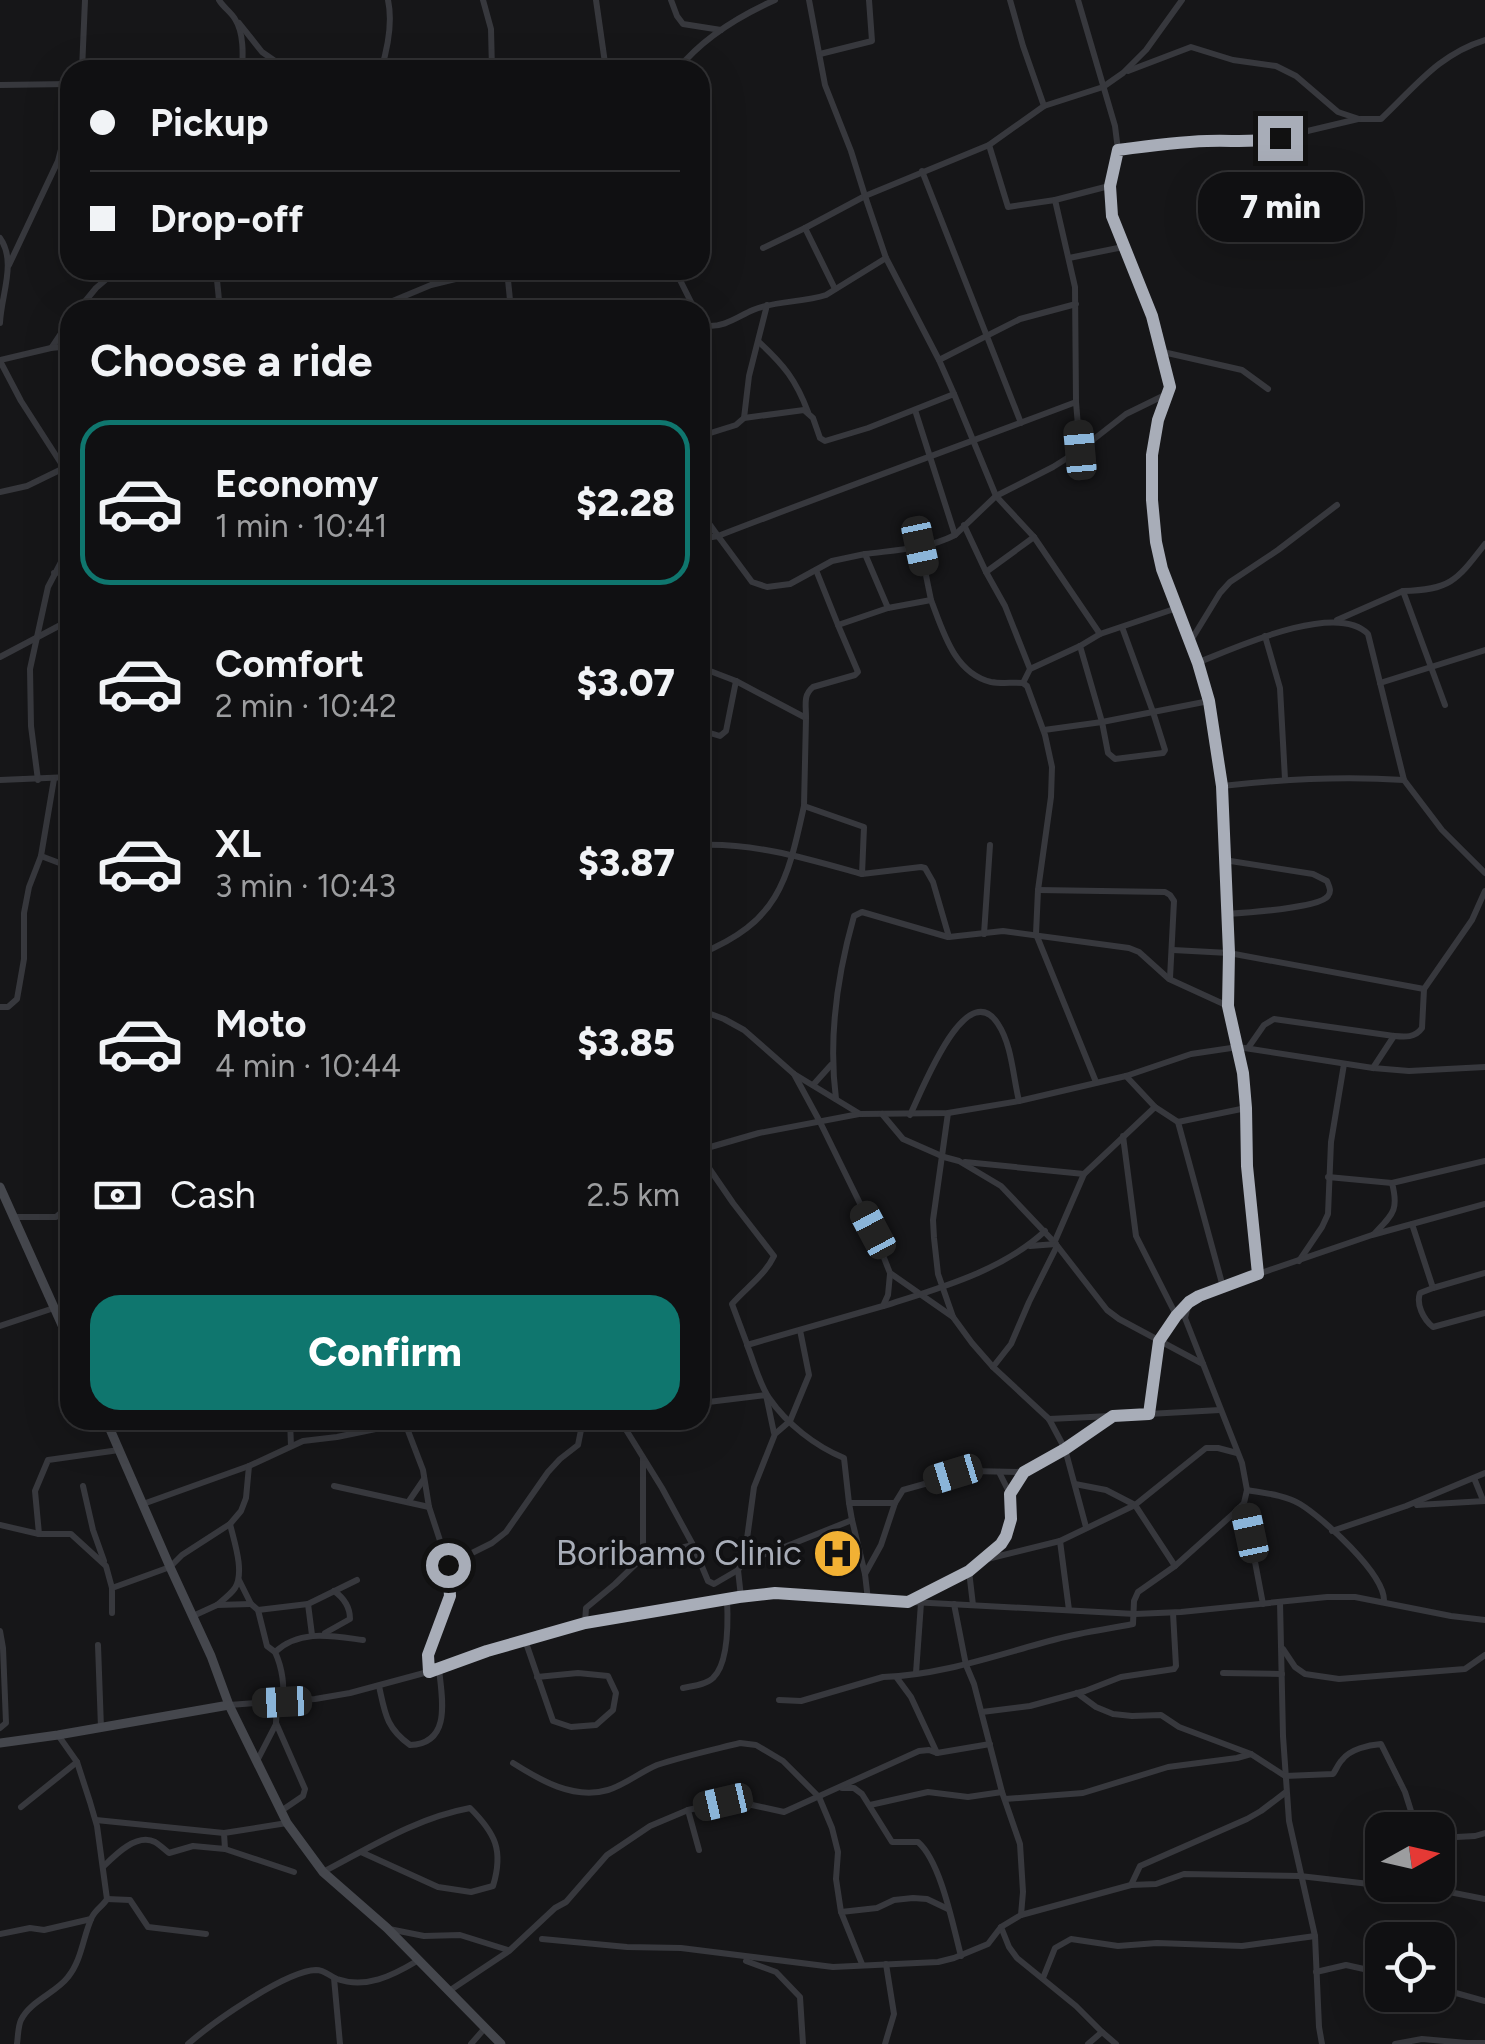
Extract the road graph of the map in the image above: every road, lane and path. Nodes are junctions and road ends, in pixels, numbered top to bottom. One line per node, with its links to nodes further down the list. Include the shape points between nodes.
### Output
1 (85, 0): 18 (street)
2 (218, 0): 14 (street)
3 (388, 0): 21 (street)
4 (483, 0): 22 (street)
5 (596, 0): 6 (street); 23 (street)
6 (606, 0)
7 (671, 0): 15 (street, via 683,24)
8 (775, 0): 15 (street)
9 (810, 0): 17 (street)
10 (869, 0): 17 (street, via 872,41)
11 (1010, 0): 29 (street)
12 (1078, 0): 28 (street)
13 (1182, 0): 25 (street)
14 (235, 20): 19 (street); 20 (street)
15 (722, 30): 24 (street)
16 (1485, 40): 30 (street, via 1444,59 1381,119)
17 (820, 54): 36 (street)
18 (82, 60)
19 (241, 60)
20 (274, 60)
21 (383, 60)
22 (492, 60)
23 (605, 60)
24 (688, 60)
25 (1123, 73): 28 (street); 30 (street, via 1191,47 1286,70 1330,106)
26 (60, 84): 27 (street)
27 (0, 85)
28 (1104, 87): 29 (street); 32 (street)
29 (1044, 106): 31 (street)
30 (1359, 119): 32 (street, via 1265,141)
31 (989, 145): 34 (street); 37 (street, via 1008,207)
32 (1118, 150): 35 (street)
33 (60, 153): 44 (street)
34 (922, 171): 36 (street); 54 (street)
35 (1110, 186): 37 (street); 40 (street)
36 (865, 196): 38 (street); 42 (street)
37 (1055, 200): 43 (street)
38 (805, 228): 41 (street); 47 (street)
39 (0, 238): 44 (street)
40 (1123, 247): 43 (street); 59 (street)
41 (762, 248)
42 (886, 258): 47 (street); 61 (street)
43 (1069, 258): 50 (street)
44 (8, 265): 52 (street)
45 (105, 280): 48 (street)
46 (450, 280): 49 (street)
47 (834, 290): 51 (street)
48 (86, 300)
49 (396, 300)
50 (1076, 304): 54 (street); 65 (street)
51 (767, 305): 53 (street); 56 (street)
52 (0, 322)
53 (710, 324)
54 (986, 334): 61 (street); 69 (street)
55 (60, 336): 58 (street)
56 (758, 342): 67 (street, via 788,370); 68 (street)
57 (60, 347): 58 (street)
58 (52, 348): 60 (street)
59 (1162, 352): 62 (street, via 1242,370); 63 (street)
60 (0, 360): 74 (street)
61 (939, 360): 64 (street)
62 (1268, 389)
63 (1169, 393): 72 (street, via 1126,414); 96 (street, via 1153,442 1152,500 1159,556)
64 (954, 394): 66 (street); 71 (street)
65 (1076, 402): 69 (street); 72 (street)
66 (915, 410): 67 (street, via 825,441); 73 (street)
67 (808, 412): 68 (street)
68 (744, 418): 70 (street)
69 (1021, 423): 71 (street)
70 (710, 433)
71 (975, 441): 73 (street); 77 (street)
72 (1080, 450): 77 (street)
73 (931, 456): 81 (street); 82 (street)
74 (60, 462)
75 (60, 470): 76 (street)
76 (0, 492)
77 (996, 496): 80 (street); 84 (street)
78 (1336, 506): 104 (street, via 1230,582)
79 (710, 525): 82 (street)
80 (964, 525): 81 (street); 90 (street)
81 (955, 534): 86 (street)
82 (718, 536): 83 (street); 89 (street, via 760,586 780,586)
83 (710, 537)
84 (1034, 537): 90 (street); 101 (street)
85 (1484, 544): 93 (street, via 1452,582)
86 (920, 546): 87 (street); 94 (street)
87 (865, 554): 89 (street); 95 (street)
88 (60, 562): 91 (street)
89 (816, 570): 99 (street)
90 (986, 572): 110 (street)
91 (54, 573): 92 (street); 103 (street)
92 (60, 573)
93 (1403, 591): 97 (street); 109 (street)
94 (931, 600): 95 (street); 113 (street, via 969,672 990,682)
95 (888, 608): 99 (street)
96 (1178, 608): 100 (street); 104 (street)
97 (1335, 621): 102 (street); 114 (street, via 1368,634)
98 (60, 625): 103 (street)
99 (838, 625): 118 (street, via 858,672 808,691)
100 (1122, 627): 101 (street); 117 (street)
101 (1100, 634): 105 (street)
102 (1265, 636): 108 (street); 124 (street, via 1280,688)
103 (37, 638): 107 (street); 126 (street, via 29,681)
104 (1190, 642): 108 (street)
105 (1080, 646): 110 (street); 119 (street)
106 (1485, 650): 109 (street)
107 (0, 657)
108 (1198, 663): 115 (street)
109 (1431, 667): 114 (street); 116 (street)
110 (1030, 668): 113 (street)
111 (710, 671): 112 (street)
112 (736, 681): 118 (street); 121 (street, via 726,731)
113 (1024, 683): 120 (street)
114 (1380, 683): 127 (street)
115 (1209, 701): 117 (street); 128 (street)
116 (1445, 705)
117 (1153, 712): 119 (street); 119 (street, via 1163,754 1112,757)
118 (806, 718): 129 (street)
119 (1102, 722): 120 (street)
120 (1044, 730): 138 (street, via 1052,796)
121 (710, 733)
122 (60, 778): 123 (street)
123 (54, 779): 126 (street); 133 (street)
124 (1285, 779): 127 (street); 128 (street)
125 (0, 780): 126 (street)
126 (38, 780)
127 (1404, 780): 136 (street)
128 (1222, 786): 134 (street)
129 (804, 806): 132 (street); 137 (street, via 864,827)
130 (710, 845): 132 (street)
131 (990, 846): 141 (street)
132 (793, 854): 137 (street); 144 (street, via 785,881 754,922)
133 (41, 856): 135 (street); 150 (street, via 24,913 17,1000)
134 (1224, 860): 140 (street); 140 (street, via 1313,874 1330,888 1326,899 1309,904)
135 (60, 864)
136 (1485, 873)
137 (862, 874): 143 (street, via 925,868)
138 (1038, 890): 142 (street); 145 (street, via 1165,892 1174,900)
139 (1485, 891): 148 (street)
140 (1226, 914): 146 (street)
141 (984, 934): 142 (street); 143 (street)
142 (1036, 934): 147 (street, via 1129,948); 161 (street)
143 (950, 937): 155 (street, via 862,912 854,916 837,991)
144 (710, 949)
145 (1172, 950): 146 (street); 147 (street)
146 (1229, 953): 148 (street); 149 (street)
147 (1170, 979): 149 (street)
148 (1424, 989): 152 (street, via 1422,1028)
149 (1228, 1006): 153 (street)
150 (0, 1008)
151 (710, 1013): 159 (street, via 744,1030)
152 (1394, 1036): 154 (street, via 1274,1019); 158 (street)
153 (1238, 1047): 154 (street); 160 (street); 166 (street)
154 (1248, 1048): 156 (street)
155 (831, 1064): 162 (street); 163 (street)
156 (1344, 1064): 158 (street); 180 (street)
157 (1485, 1067): 158 (street)
158 (1373, 1068)
159 (794, 1074): 162 (street); 171 (street)
160 (1126, 1076): 161 (street); 165 (street)
161 (1096, 1082): 164 (street)
162 (813, 1085): 163 (street)
163 (836, 1100): 169 (street)
164 (1018, 1101): 168 (street); 170 (street, via 1004,1036 989,1014 974,1012 953,1030)
165 (1155, 1107): 172 (street); 173 (street)
166 (1246, 1108): 172 (street); 195 (street)
167 (882, 1113): 169 (street); 170 (street); 175 (street, via 903,1139)
168 (948, 1113): 170 (street); 175 (street)
169 (860, 1114): 171 (street)
170 (910, 1114)
171 (820, 1122): 174 (street); 193 (street)
172 (1178, 1122): 197 (street)
173 (1123, 1135): 179 (street); 205 (street, via 1136,1236)
174 (710, 1149)
175 (944, 1157): 176 (street); 196 (street, via 933,1220)
176 (959, 1161): 179 (street); 188 (street, via 1001,1186)
177 (1485, 1161): 181 (street)
178 (710, 1167): 210 (street, via 774,1256 732,1304)
179 (1084, 1174): 187 (street)
180 (1328, 1177): 181 (street); 192 (street, via 1328,1214)
181 (1392, 1183): 189 (street, via 1394,1212)
182 (0, 1187): 185 (street)
183 (1485, 1204): 186 (street)
184 (60, 1214): 185 (street)
185 (14, 1217): 202 (street)
186 (1412, 1224): 189 (street); 198 (street)
187 (1058, 1231): 188 (street); 190 (street)
188 (1045, 1232): 190 (street); 191 (street)
189 (1372, 1235): 192 (street)
190 (1056, 1244): 191 (street); 209 (street, via 1107,1310); 212 (street, via 1011,1344)
191 (1029, 1246): 196 (street)
192 (1299, 1261): 195 (street)
193 (890, 1273): 199 (street); 201 (street)
194 (1485, 1273): 198 (street)
195 (1258, 1274): 197 (street)
196 (942, 1287): 199 (street); 204 (street)
197 (1223, 1288): 200 (street)
198 (1433, 1288): 203 (street, via 1420,1293 1418,1302 1433,1327)
199 (919, 1294): 201 (street); 204 (street)
200 (1189, 1302): 205 (street); 211 (street, via 1186,1324)
201 (883, 1306): 208 (street)
202 (54, 1308): 206 (street); 207 (street)
203 (1485, 1313)
204 (953, 1316): 212 (street)
205 (1176, 1316): 209 (street)
206 (60, 1321)
207 (0, 1326)
208 (800, 1330): 210 (street); 219 (street, via 810,1376)
209 (1159, 1341): 211 (street); 216 (street)
210 (747, 1345): 213 (street)
211 (1204, 1364): 215 (street)
212 (993, 1367): 218 (street)
213 (766, 1395): 214 (street); 219 (street); 226 (street)
214 (710, 1402)
215 (1220, 1410): 216 (street); 230 (street)
216 (1149, 1414): 217 (street)
217 (1113, 1416): 218 (street); 228 (street)
218 (1049, 1419): 228 (street)
219 (790, 1421): 226 (street); 245 (street, via 844,1458)
220 (111, 1430): 229 (street)
221 (290, 1430): 227 (street)
222 (365, 1430): 227 (street)
223 (402, 1430): 236 (street)
224 (581, 1430): 263 (street, via 578,1445 548,1472 506,1532)
225 (626, 1430): 231 (street)
226 (774, 1434): 261 (street, via 751,1498)
227 (291, 1446): 232 (street)
228 (1065, 1449): 234 (street); 238 (street)
229 (120, 1450): 248 (street); 257 (street, via 48,1460 35,1491)
230 (1238, 1454): 241 (street); 249 (street, via 1206,1448)
231 (643, 1456): 259 (street); 260 (street)
232 (248, 1466): 248 (street); 253 (street, via 246,1498)
233 (998, 1470): 234 (street); 242 (street); 246 (street, via 953,1474 902,1490)
234 (1024, 1472): 242 (street)
235 (1485, 1472): 237 (street)
236 (425, 1478): 243 (street); 251 (street)
237 (1474, 1478): 244 (street); 250 (street)
238 (1076, 1484): 249 (street); 255 (street)
239 (83, 1486): 264 (street)
240 (334, 1486): 243 (street)
241 (1247, 1490): 247 (street); 256 (street, via 1295,1501)
242 (1010, 1494): 262 (street, via 1006,1536)
243 (409, 1501): 251 (street)
244 (1484, 1501): 250 (street)
245 (849, 1503): 246 (street); 252 (street)
246 (894, 1503): 269 (street)
247 (1244, 1503): 265 (street); 283 (street)
248 (143, 1504): 266 (street)
249 (1135, 1504): 255 (street); 265 (street)
250 (1406, 1506): 256 (street)
251 (430, 1507): 263 (street)
252 (852, 1520): 261 (street); 269 (street)
253 (230, 1524): 266 (street); 270 (street)
254 (0, 1525): 257 (street)
255 (1086, 1528): 258 (street)
256 (1332, 1531): 279 (street, via 1368,1567)
257 (38, 1534): 264 (street, via 71,1534)
258 (1060, 1541): 262 (street); 287 (street)
259 (693, 1545): 260 (street); 267 (street, via 711,1584)
260 (643, 1556): 293 (street, via 586,1608)
261 (744, 1561): 267 (street)
262 (978, 1562): 268 (street)
263 (448, 1565): 306 (street, via 450,1596 428,1655)
264 (106, 1566): 272 (street)
265 (1175, 1566): 290 (street, via 1138,1592)
266 (170, 1567): 272 (street); 291 (street)
267 (738, 1570): 274 (street)
268 (969, 1571): 277 (street); 285 (street)
269 (865, 1574): 276 (street)
270 (238, 1579): 284 (street); 286 (street)
271 (357, 1580): 273 (street)
272 (112, 1588): 289 (street)
273 (333, 1590): 281 (street); 295 (street, via 350,1619)
274 (742, 1597): 275 (street); 276 (street)
275 (727, 1599): 293 (street); 314 (street, via 718,1671)
276 (868, 1600): 277 (street)
277 (908, 1602): 280 (street)
278 (1280, 1602): 279 (street); 283 (street); 300 (street)
279 (1384, 1602): 292 (street)
280 (920, 1603): 282 (street); 307 (street)
281 (308, 1604): 286 (street); 296 (street)
282 (954, 1604): 285 (street); 304 (street)
283 (1263, 1604): 288 (street)
284 (217, 1605): 286 (street); 291 (street)
285 (973, 1605): 287 (street)
286 (254, 1607): 301 (street)
287 (1069, 1610): 290 (street)
288 (1173, 1612): 290 (street); 315 (street, via 1175,1668 1120,1677)
289 (112, 1613)
290 (1134, 1614): 303 (street, via 1132,1625)
291 (194, 1616): 318 (street)
292 (1485, 1620)
293 (585, 1623): 298 (street)
294 (0, 1631): 321 (street, via 6,1722)
295 (323, 1634): 296 (street); 297 (street)
296 (312, 1635): 301 (street)
297 (362, 1640)
298 (525, 1640): 305 (street); 310 (street)
299 (98, 1645): 322 (street)
300 (1282, 1648): 302 (street, via 1300,1672 1339,1679 1465,1668); 309 (street)
301 (276, 1652): 317 (street)
302 (1485, 1655)
303 (981, 1662): 304 (street); 312 (street)
304 (966, 1666): 307 (street); 312 (street)
305 (439, 1669): 306 (street); 313 (street, via 443,1714 425,1744 410,1745 391,1728)
306 (429, 1672): 313 (street)
307 (916, 1673): 311 (street)
308 (1223, 1673): 309 (street)
309 (1282, 1674): 331 (street)
310 (536, 1676): 310 (street, via 553,1721 596,1725 612,1710 616,1693 608,1676)
311 (896, 1678): 316 (street, via 801,1701); 326 (street)
312 (974, 1684): 319 (street)
313 (380, 1686): 317 (street)
314 (682, 1688)
315 (1077, 1694): 319 (street); 327 (street, via 1108,1712 1161,1715)
316 (779, 1700)
317 (282, 1702): 318 (street); 320 (street)
318 (229, 1705): 322 (street); 328 (street)
319 (982, 1712): 325 (street)
320 (276, 1723): 328 (street); 339 (street, via 305,1789)
321 (0, 1728)
322 (101, 1728): 323 (street)
323 (58, 1735): 324 (street); 329 (street)
324 (0, 1743)
325 (990, 1744): 326 (street); 334 (street)
326 (937, 1754): 332 (street, via 919,1751)
327 (1251, 1754): 331 (street); 334 (street, via 1168,1767 1083,1793)
328 (257, 1761): 339 (street)
329 (77, 1762): 337 (street); 341 (street)
330 (512, 1763): 335 (street, via 553,1787 597,1791 682,1757 749,1743 783,1761)
331 (1285, 1776): 333 (street); 340 (street, via 1333,1774 1348,1754 1381,1744)
332 (838, 1788): 335 (street); 336 (street, via 859,1790)
333 (1286, 1792): 352 (street); 354 (street, via 1247,1819 1140,1866)
334 (1004, 1796): 336 (street, via 918,1793); 360 (street, via 1021,1848)
335 (819, 1797): 338 (street, via 784,1812 736,1802); 359 (street, via 838,1852)
336 (870, 1806): 358 (street, via 892,1842 918,1842 928,1852)
337 (21, 1807)
338 (688, 1810): 347 (street); 368 (street, via 621,1844)
339 (281, 1811): 342 (street)
340 (1411, 1812)
341 (96, 1820): 343 (street); 349 (street)
342 (287, 1823): 343 (street); 351 (street)
343 (224, 1833): 346 (street)
344 (1485, 1833): 345 (street)
345 (1455, 1837)
346 (225, 1848): 349 (street, via 169,1853 144,1839); 350 (street)
347 (699, 1850)
348 (361, 1852): 348 (street, via 398,1831 470,1808 495,1837 498,1870 492,1886 471,1892 438,1887); 351 (street)
349 (103, 1867): 356 (street)
350 (294, 1872)
351 (323, 1872): 363 (street)
352 (1300, 1876): 353 (street); 354 (street, via 1184,1874); 366 (street)
353 (1365, 1884)
354 (1131, 1886): 360 (street)
355 (1455, 1892): 357 (street)
356 (107, 1899): 361 (street); 365 (street, via 130,1900 148,1928)
357 (1485, 1899)
358 (949, 1910): 359 (street, via 913,1898); 370 (street)
359 (842, 1912): 372 (street)
360 (1021, 1915): 362 (street)
361 (91, 1919): 364 (street); 384 (street, via 72,1971 21,2019)
362 (1001, 1927): 370 (street, via 988,1944); 377 (street, via 1017,1958)
363 (387, 1928): 368 (street, via 460,1934); 371 (street)
364 (0, 1934)
365 (206, 1934)
366 (1315, 1936): 375 (street); 377 (street, via 1242,1946 1071,1940 1056,1948)
367 (542, 1939): 369 (street)
368 (509, 1950): 378 (street)
369 (734, 1956): 372 (street); 389 (street, via 776,1972 800,1997)
370 (961, 1956): 373 (street)
371 (417, 1961): 376 (street, via 377,1981); 378 (street)
372 (862, 1964): 373 (street)
373 (886, 1964): 390 (street, via 894,2014)
374 (1365, 1970): 375 (street)
375 (1316, 1972): 393 (street)
376 (334, 1978): 385 (street, via 324,1971 298,1974); 386 (street)
377 (1042, 1978): 382 (street)
378 (448, 1991): 381 (street)
379 (1455, 1993): 380 (street)
380 (1485, 2002)
381 (485, 2028): 387 (street); 388 (street)
382 (1102, 2032): 391 (street); 392 (street)
383 (1485, 2043): 395 (street)
384 (17, 2044)
385 (188, 2044)
386 (340, 2044)
387 (471, 2044)
388 (501, 2044)
389 (803, 2044)
390 (885, 2044)
391 (1088, 2044)
392 (1116, 2044)
393 (1322, 2044)
394 (1396, 2044): 395 (street)
395 (1467, 2044)

